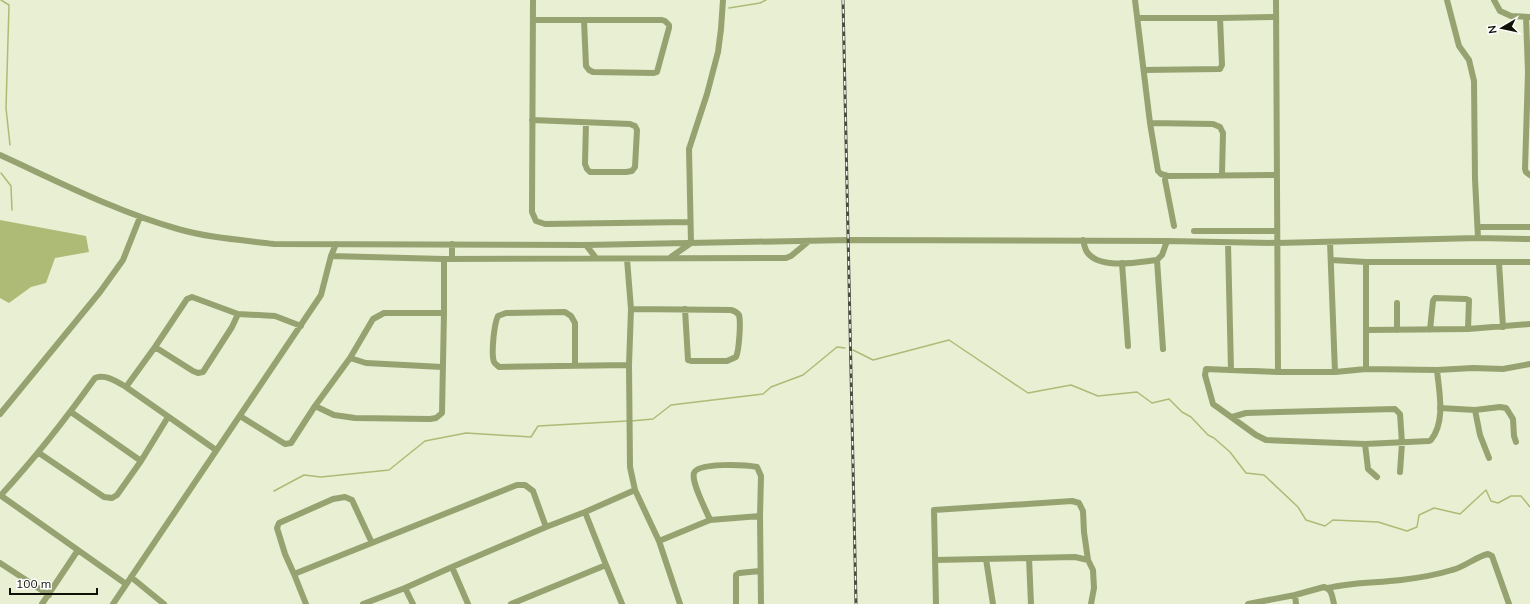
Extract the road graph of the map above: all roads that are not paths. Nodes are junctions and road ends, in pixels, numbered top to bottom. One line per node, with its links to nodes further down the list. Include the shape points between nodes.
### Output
1 (533, 0): 11 (street)
2 (723, 0): 25 (street, via 718,52 689,149)
3 (1135, 0): 9 (street)
4 (1276, 0): 7 (street)
5 (1447, 0): 27 (street, via 1459,46 1469,60 1474,81)
6 (1494, 0): 8 (street, via 1500,11 1511,16)
7 (1276, 17): 10 (street); 21 (street)
8 (1528, 17): 14 (street)
9 (1138, 18): 10 (street); 13 (street)
10 (1220, 18): 13 (street, via 1220,69)
11 (533, 20): 12 (street); 15 (street)
12 (584, 20): 12 (street, via 665,21 669,28 657,72 589,70 586,66)
13 (1144, 70): 17 (street)
14 (1529, 72): 18 (street)
15 (532, 120): 16 (street); 25 (street, via 532,212 536,220 545,224)
16 (586, 123): 16 (street, via 635,126 636,159 632,171 590,172 587,169)
17 (1150, 123): 20 (street, via 1157,168 1161,174); 20 (street, via 1213,124 1220,127 1223,133)
18 (1529, 124): 22 (street, via 1525,168)
19 (0, 155): 24 (street)
20 (1222, 175): 21 (street)
21 (1277, 175): 30 (street)
22 (1530, 175)
23 (1165, 180): 26 (street)
24 (140, 217): 40 (street, via 178,229 228,239 274,244); 85 (street, via 123,260)
25 (689, 222): 37 (street)
26 (1174, 226)
27 (1478, 226): 28 (street); 31 (street)
28 (1530, 227)
29 (1194, 231): 30 (street)
30 (1277, 231): 39 (street)
31 (1478, 238): 32 (street); 36 (street)
32 (1530, 239)
33 (1083, 240): 34 (street); 35 (street); 53 (street, via 1086,251 1096,260)
34 (809, 241): 37 (street); 45 (street, via 786,258)
35 (1167, 241): 38 (street); 49 (street, via 1162,255)
36 (1330, 242): 39 (street); 50 (street)
37 (691, 243): 42 (street); 45 (street)
38 (1228, 243): 39 (street); 76 (street)
39 (1277, 243): 78 (street)
40 (336, 244): 41 (street); 43 (street)
41 (452, 244): 42 (street); 47 (street)
42 (586, 244): 44 (street)
43 (331, 256): 46 (street); 61 (street, via 321,295)
44 (596, 258): 47 (street); 48 (street)
45 (670, 258): 48 (street)
46 (444, 259): 47 (street); 58 (street)
47 (452, 259)
48 (628, 259): 56 (street)
49 (1157, 260): 53 (street); 69 (street)
50 (1331, 260): 51 (street); 79 (street)
51 (1366, 262): 54 (street); 64 (street)
52 (1530, 262): 54 (street)
53 (1122, 263): 67 (street)
54 (1499, 263): 62 (street)
55 (1397, 303): 65 (street)
56 (631, 309): 57 (street); 73 (street)
57 (685, 309): 57 (street, via 731,310 738,313 736,358 727,361 688,360)
58 (444, 313): 70 (street, via 384,313 373,319); 74 (street)
59 (238, 314): 61 (street, via 275,316); 68 (street, via 192,296 187,299); 68 (street, via 203,372 193,371)
60 (1530, 324): 62 (street)
61 (301, 326): 86 (street)
62 (1503, 328): 63 (street)
63 (1468, 329): 66 (street); 66 (street, via 1468,299 1436,298 1433,301)
64 (1366, 330): 65 (street); 75 (street)
65 (1397, 330): 66 (street)
66 (1430, 330)
67 (1128, 346)
68 (155, 347): 80 (street)
69 (1163, 348)
70 (350, 358): 74 (street, via 366,363); 81 (street)
71 (1530, 364): 77 (street, via 1503,369)
72 (575, 365): 72 (street, via 499,367 493,357 494,324 498,316 506,313 565,312 575,323); 73 (street)
73 (629, 365): 98 (street, via 630,467)
74 (442, 367): 81 (street, via 442,413 436,418 355,418 334,415)
75 (1366, 369): 77 (street); 79 (street)
76 (1231, 370): 78 (street); 88 (street, via 1206,369 1205,375 1213,404)
77 (1437, 370): 82 (street)
78 (1278, 372): 79 (street)
79 (1335, 372)
80 (126, 386): 84 (street, via 112,378 95,378); 87 (street)
81 (315, 406): 86 (street, via 291,442 285,444)
82 (1440, 408): 83 (street); 89 (street, via 1438,423 1429,442)
83 (1475, 410): 90 (street, via 1500,407 1508,411 1513,419); 94 (street, via 1480,435)
84 (71, 412): 93 (street); 95 (street)
85 (0, 414)
86 (240, 416): 92 (street)
87 (168, 417): 92 (street); 95 (street)
88 (1232, 417): 89 (street, via 1246,413 1394,409 1400,414); 91 (street, via 1266,440)
89 (1402, 442): 91 (street); 96 (street)
90 (1516, 442)
91 (1365, 444): 97 (street, via 1368,469)
92 (216, 450): 118 (street)
93 (39, 453): 95 (street, via 104,497 112,498 117,495); 99 (street)
94 (1489, 458)
95 (141, 461)
96 (1400, 472)
97 (1377, 477)
98 (635, 490): 100 (street); 104 (street)
99 (1, 495): 107 (street)
100 (585, 512): 103 (street); 114 (street)
101 (760, 516): 102 (street); 102 (street, via 761,476 758,469 708,466 697,469 694,475); 116 (street)
102 (710, 520): 104 (street)
103 (546, 527): 105 (street, via 533,491 525,485 517,485); 115 (street)
104 (659, 541): 134 (street)
105 (372, 543): 117 (street); 117 (street, via 352,500 345,497 333,499 279,523 277,528)
106 (1086, 548): 108 (street); 111 (street, via 1083,511 1078,503 1072,501 934,510); 112 (street)
107 (78, 550): 119 (street); 122 (street)
108 (1075, 557): 109 (street); 112 (street)
109 (1029, 558): 110 (street); 139 (street)
110 (986, 559): 111 (street); 138 (street)
111 (935, 560): 137 (street)
112 (1088, 560): 140 (street, via 1093,570 1094,582)
113 (0, 563): 122 (street)
114 (606, 566): 124 (street); 133 (street)
115 (452, 567): 120 (street); 131 (street)
116 (760, 571): 135 (street, via 739,572 736,575); 136 (street)
117 (294, 574): 128 (street)
118 (131, 577): 119 (street); 127 (street)
119 (126, 584): 126 (street)
120 (405, 588): 129 (street); 130 (street)
121 (1328, 588): 123 (street); 143 (street); 144 (street, via 1401,580 1452,570 1488,554 1492,556)
122 (49, 595): 125 (street)
123 (1295, 595): 141 (street); 142 (street)
124 (525, 601): 132 (street)
125 (42, 604)
126 (113, 604)
127 (164, 604)
128 (306, 604)
129 (363, 604)
130 (413, 604)
131 (468, 604)
132 (511, 604)
133 (622, 604)
134 (680, 604)
135 (736, 604)
136 (761, 604)
137 (936, 604)
138 (993, 604)
139 (1031, 604)
140 (1091, 604)
141 (1248, 604)
142 (1296, 604)
143 (1334, 604)
144 (1509, 604)

